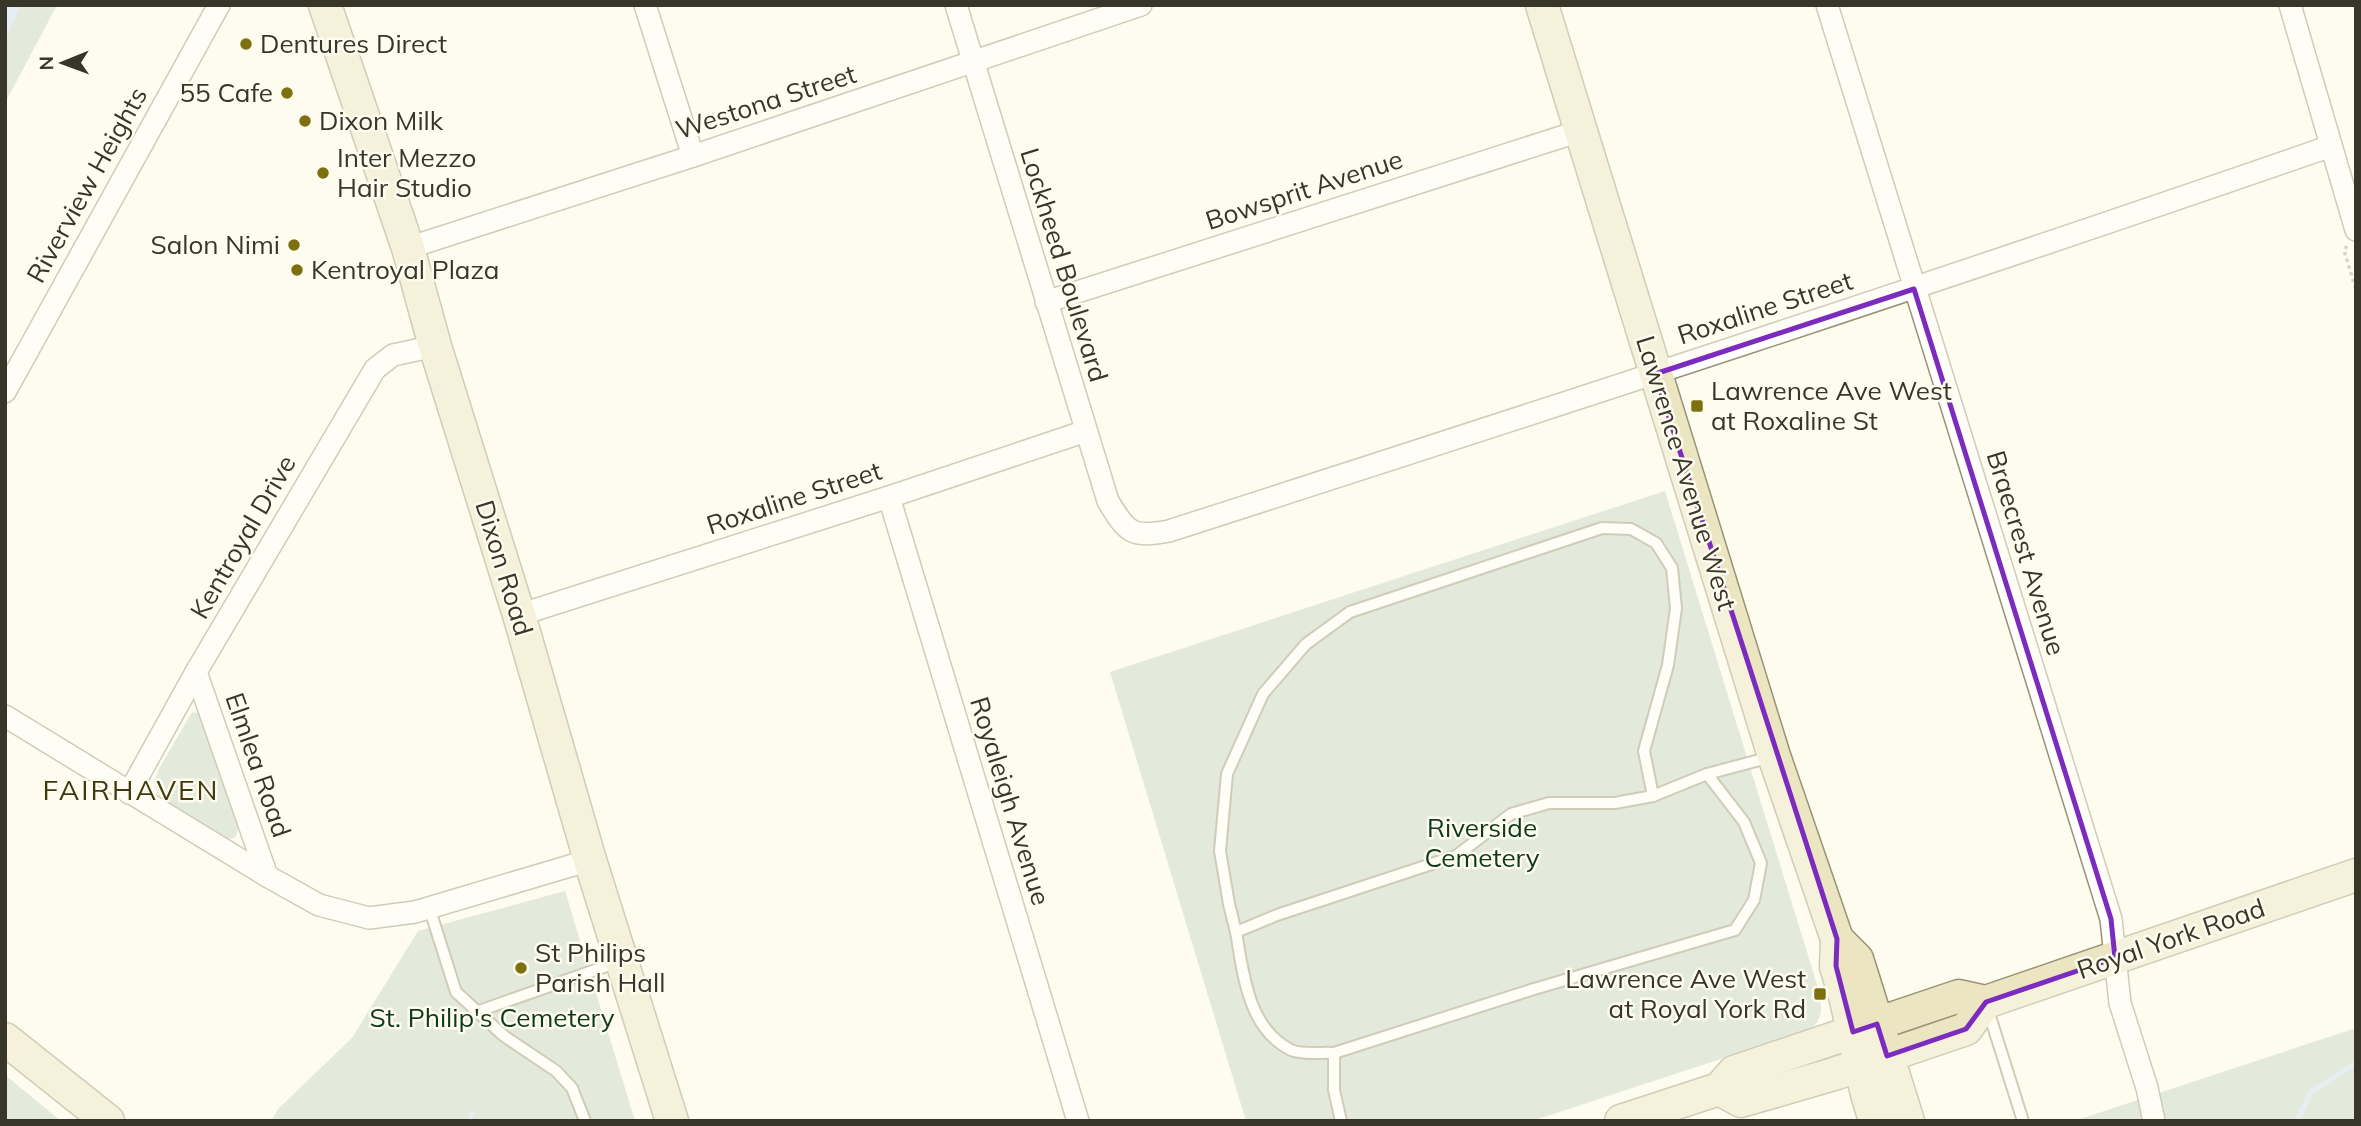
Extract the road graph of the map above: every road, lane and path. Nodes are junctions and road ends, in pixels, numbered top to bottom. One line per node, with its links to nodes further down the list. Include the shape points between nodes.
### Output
1 (219, 5): 20 (street, Riverview Heights)
2 (645, 5): 12 (street)
3 (956, 5): 9 (street, Lockheed Boulevard)
4 (1141, 5): 9 (street, Westona Street)
5 (1542, 5): 10 (main road, Lawrence Avenue West)
6 (1827, 5): 15 (street, Braecrest Avenue)
7 (2290, 5): 11 (street)
8 (327, 11): 14 (main road, Dixon Road)
9 (973, 62): 12 (street, Westona Street); 17 (street, Lockheed Boulevard)
10 (1580, 131): 17 (street, Bowsprit Avenue); 19 (main road, Lawrence Avenue West)
11 (2331, 146): 13 (street); 15 (street, Roxaline Street)
12 (693, 156): 14 (street, Westona Street)
13 (2353, 236): 16 (path, via 2344,250)
14 (408, 248): 18 (main road, Dixon Road)
15 (1914, 289): 19 (street, Roxaline Street); 36 (street, Braecrest Avenue, via 2111,919)
16 (2356, 290)
17 (1046, 302): 21 (street, Lockheed Boulevard)
18 (435, 346): 24 (main road, Dixon Road); 25 (street, Kentroyal Drive, via 393,355 375,369)
19 (1655, 374): 23 (street, Roxaline Street, via 1169,531); 27 (main road, Lawrence Avenue West)
20 (5, 392)
21 (1086, 431): 22 (street, Roxaline Street); 23 (street, Lockheed Boulevard, via 1108,501)
22 (889, 497): 24 (street, Roxaline Street); 48 (street, Royaleigh Avenue)
23 (1132, 533)
24 (519, 615): 31 (main road, Dixon Road)
25 (196, 672): 29 (street, Kentroyal Drive); 33 (street, Elmlea Road)
26 (5, 716): 29 (street)
27 (1774, 757): 28 (lane); 40 (main road, Lawrence Avenue West, via 1837,939 1857,960)
28 (1707, 774): 30 (lane); 42 (lane, via 1744,822 1761,863 1754,901 1735,930)
29 (129, 793): 33 (street)
30 (1653, 796): 35 (lane, via 1615,803 1549,803 1511,814 1457,856); 35 (lane, via 1644,751 1668,665 1676,608 1672,568 1656,543 1631,529 1602,528 1350,612 1306,644 1263,694 1227,774 1220,851)
31 (590, 860): 34 (street); 37 (main road, Dixon Road)
32 (2356, 875): 36 (main road, Royal York Road)
33 (267, 876): 34 (street, via 319,905 369,918)
34 (429, 908): 39 (lane, via 456,992)
35 (1236, 932): 42 (lane, via 1246,989 1265,1031 1292,1051)
36 (2115, 958): 38 (main road, Royal York Road); 54 (street, Braecrest Avenue, via 2120,1003)
37 (622, 960): 39 (lane); 47 (main road, Dixon Road)
38 (1986, 1002): 40 (main road, Royal York Road, via 1959,996); 43 (main road, via 1966,1029); 53 (lane)
39 (479, 1011): 46 (lane, via 504,1036 556,1071 572,1088)
40 (1865, 1028): 43 (main road, Lawrence Avenue West); 44 (main road, Royal York Road, via 1734,1072)
41 (5, 1039): 45 (main road)
42 (1334, 1053): 49 (lane, via 1334,1090)
43 (1874, 1060): 44 (main road, via 1741,1101); 51 (main road); 52 (main road)
44 (1719, 1089): 50 (main road, Royal York Road)
45 (108, 1121)
46 (585, 1121)
47 (672, 1121)
48 (1078, 1121)
49 (1341, 1121)
50 (1621, 1121)
51 (1875, 1121)
52 (1908, 1121)
53 (2023, 1121)
54 (2154, 1121)

